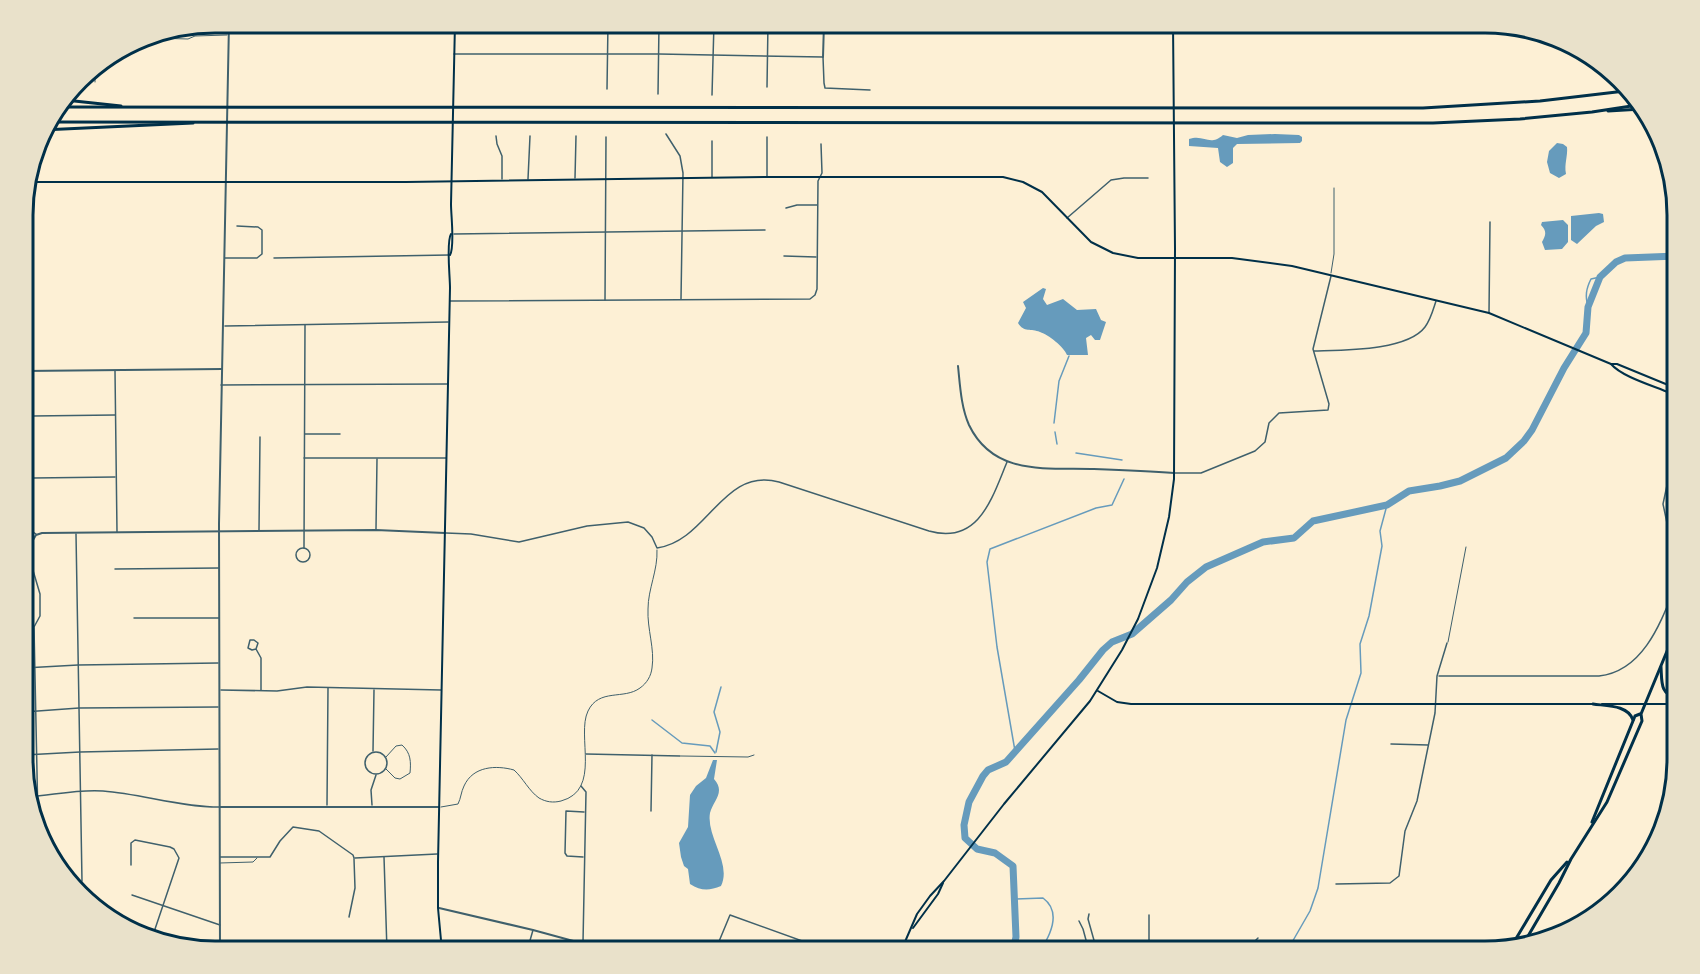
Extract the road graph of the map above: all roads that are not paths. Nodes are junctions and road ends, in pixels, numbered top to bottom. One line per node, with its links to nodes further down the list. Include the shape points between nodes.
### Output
1 (454, 33): 10 (main road)
2 (609, 33): 11 (street)
3 (659, 33): 12 (street)
4 (714, 33): 13 (street)
5 (768, 33): 14 (street)
6 (824, 33): 15 (street)
7 (1173, 33): 68 (main road)
8 (229, 34): 9 (lane); 52 (street)
9 (170, 39)
10 (453, 54): 11 (street); 50 (main road)
11 (608, 54): 12 (street); 19 (street)
12 (659, 54): 13 (street); 22 (street)
13 (713, 56): 14 (street); 23 (street)
14 (768, 57): 15 (street); 18 (street)
15 (823, 57): 20 (street, via 825,88)
16 (95, 78): 17 (lane)
17 (95, 82)
18 (767, 87)
19 (607, 89)
20 (870, 90)
21 (1619, 92): 27 (highway, via 1460,106)
22 (658, 94)
23 (712, 95)
24 (73, 101): 27 (highway)
25 (1630, 106): 29 (highway)
26 (69, 107): 27 (highway)
27 (131, 107)
28 (1633, 110): 29 (highway)
29 (1592, 112): 31 (highway, via 1455,122)
30 (58, 122): 31 (highway)
31 (212, 122): 32 (highway)
32 (54, 130)
33 (666, 134): 43 (street, via 680,156)
34 (496, 136): 48 (street, via 502,156)
35 (530, 136): 49 (street)
36 (576, 136): 46 (street)
37 (606, 137): 47 (street)
38 (767, 137): 41 (street)
39 (712, 141): 44 (street)
40 (821, 144): 42 (street)
41 (767, 177): 42 (main road); 44 (main road)
42 (820, 177): 54 (street); 56 (main road, via 1003,177 1042,192)
43 (683, 178): 44 (main road); 47 (main road); 60 (street)
44 (712, 178)
45 (1148, 178): 56 (street, via 1111,180)
46 (575, 179): 47 (main road); 49 (main road)
47 (606, 179): 62 (street)
48 (502, 180): 49 (main road); 50 (main road)
49 (528, 180)
50 (451, 181): 52 (main road); 61 (main road)
51 (37, 182): 52 (main road)
52 (226, 182): 66 (street)
53 (1334, 188): 69 (lane)
54 (818, 205): 55 (street); 65 (street)
55 (786, 208)
56 (1067, 218): 68 (main road, via 1091,242 1113,253)
57 (1490, 222): 74 (street)
58 (237, 226): 66 (street, via 262,230 262,254 254,258)
59 (765, 230): 60 (street)
60 (681, 233): 62 (street); 70 (street)
61 (451, 234): 62 (street); 63 (main road)
62 (605, 234): 73 (street)
63 (450, 255): 67 (street); 72 (main road)
64 (784, 256): 65 (street)
65 (817, 257): 70 (street, via 815,295 806,300)
66 (224, 258): 77 (street)
67 (274, 258)
68 (1175, 258): 69 (main road, via 1252,259); 98 (main road)
69 (1331, 275): 71 (main road); 78 (street)
70 (681, 300): 73 (street)
71 (1437, 300): 74 (main road); 78 (street, via 1426,326 1410,339 1351,350)
72 (449, 301): 73 (street); 75 (main road)
73 (605, 301)
74 (1489, 314): 79 (main road)
75 (449, 322): 76 (street); 84 (main road)
76 (305, 324): 77 (street); 85 (street)
77 (223, 326): 81 (street)
78 (1313, 351): 98 (street, via 1328,410 1279,413 1269,423 1265,442 1256,451 1201,472)
79 (1611, 364): 86 (main road); 88 (main road)
80 (958, 366): 97 (street, via 968,424 989,451)
81 (222, 369): 82 (street); 87 (street)
82 (115, 370): 83 (street); 89 (street)
83 (33, 371)
84 (448, 384): 85 (street); 96 (main road)
85 (305, 385): 87 (street); 91 (street)
86 (1667, 385)
87 (221, 386): 105 (street)
88 (1667, 392)
89 (116, 415): 90 (street); 99 (street)
90 (33, 416)
91 (304, 434): 92 (street); 94 (street)
92 (340, 434)
93 (260, 437): 106 (street)
94 (304, 458): 95 (street); 103 (street)
95 (377, 458): 96 (street); 104 (street)
96 (447, 458): 110 (main road)
97 (1007, 462): 98 (street, via 1033,468); 116 (street, via 984,512 957,532 928,531 779,482 760,480 736,488 683,539)
98 (1174, 473): 138 (main road, via 1160,554 1138,619)
99 (116, 477): 100 (street); 108 (street)
100 (33, 478)
101 (1667, 485): 102 (street, via 1663,504)
102 (1667, 524)
103 (304, 530): 104 (street); 106 (street); 115 (street)
104 (376, 530): 110 (street)
105 (219, 531): 106 (street); 108 (street); 118 (street)
106 (259, 531)
107 (33, 532): 111 (street)
108 (117, 532): 109 (street)
109 (76, 533): 111 (street); 130 (street)
110 (445, 533): 116 (street, via 519,542 586,526 628,522 648,532); 122 (main road)
111 (36, 535): 113 (street)
112 (33, 540): 117 (street)
113 (33, 540)
114 (1466, 547): 126 (lane)
115 (304, 548): 115 (street, via 310,555 303,562 296,554)
116 (657, 548): 156 (lane, via 648,607 651,674 635,691 606,696 593,703 586,717)
117 (33, 564)
118 (220, 567): 119 (street); 125 (street)
119 (115, 569)
120 (33, 570): 132 (street, via 40,594 40,616 34,627)
121 (439, 584): 122 (street)
122 (444, 584): 137 (main road)
123 (1667, 605): 133 (street, via 1647,645 1616,673)
124 (134, 618): 125 (street)
125 (220, 618): 129 (street)
126 (1447, 643): 133 (street)
127 (256, 649): 139 (street, via 261,658)
128 (1667, 651): 131 (highway)
129 (220, 663): 130 (street); 136 (street)
130 (78, 665): 132 (street); 146 (street)
131 (1661, 666): 140 (highway); 143 (highway)
132 (35, 668): 148 (street)
133 (1437, 676): 141 (street)
134 (328, 688): 135 (street); 139 (street); 169 (street)
135 (374, 689): 137 (street); 155 (street)
136 (219, 690): 139 (street); 145 (street)
137 (442, 690): 172 (main road)
138 (1098, 690): 141 (main road, via 1118,702 1131,704); 186 (main road)
139 (261, 691)
140 (1667, 696)
141 (1436, 704): 142 (main road); 152 (street)
142 (1593, 704): 143 (main road); 150 (highway, via 1625,709)
143 (1646, 704): 144 (main road); 149 (highway)
144 (1667, 704)
145 (219, 707): 146 (street); 153 (street)
146 (80, 708): 148 (street); 154 (street)
147 (33, 711): 148 (street)
148 (36, 711): 158 (street)
149 (1641, 714): 150 (highway); 175 (highway, via 1642,721 1613,790)
150 (1633, 721): 175 (highway)
151 (1391, 744): 152 (street)
152 (1428, 745): 187 (street, via 1399,876 1390,883)
153 (220, 749): 154 (street); 171 (street)
154 (80, 752): 158 (street); 166 (street)
155 (373, 752): 162 (street); 164 (street, via 365,759 365,766)
156 (586, 754): 159 (street); 165 (lane)
157 (33, 755): 158 (street)
158 (37, 755): 167 (street)
159 (652, 755): 161 (street); 173 (street)
160 (754, 755): 161 (lane)
161 (680, 756)
162 (386, 757): 163 (street); 163 (lane, via 402,745 410,755 410,773 394,778)
163 (386, 769): 164 (street)
164 (376, 774): 170 (street)
165 (581, 786): 172 (lane, via 566,799 548,801 536,795 514,770 490,767 467,781 458,804); 174 (street, via 586,792)
166 (81, 791): 167 (street); 171 (street); 185 (street)
167 (38, 796): 168 (street)
168 (38, 802)
169 (327, 806): 170 (street); 171 (street)
170 (372, 806): 172 (street)
171 (220, 807): 177 (street)
172 (439, 807): 176 (main road)
173 (651, 811)
174 (585, 812): 180 (street); 180 (street, via 566,812 565,854)
175 (1590, 826): 182 (highway)
176 (438, 854): 179 (street); 190 (main road)
177 (220, 857): 178 (street); 183 (street)
178 (258, 857): 181 (street, via 273,855 293,827 319,831); 183 (lane, via 253,862)
179 (384, 857): 181 (street); 203 (street)
180 (584, 857): 207 (street)
181 (354, 858): 193 (street, via 355,888)
182 (1570, 859): 199 (highway); 201 (highway, via 1551,880)
183 (220, 863): 195 (street)
184 (131, 865): 189 (street, via 133,841 174,849 178,864)
185 (82, 881)
186 (944, 881): 198 (main road); 198 (main road, via 917,914)
187 (1336, 884)
188 (132, 895): 189 (street)
189 (164, 905): 195 (street); 196 (street)
190 (438, 908): 197 (street); 204 (main road)
191 (1089, 914): 212 (street)
192 (1149, 915): 213 (street)
193 (349, 917)
194 (1079, 921): 211 (street)
195 (220, 925): 202 (street)
196 (155, 930)
197 (533, 930): 205 (street); 206 (street)
198 (911, 930): 210 (main road)
199 (1528, 936)
200 (1258, 938): 214 (street)
201 (1516, 939)
202 (220, 941)
203 (387, 941)
204 (441, 941)
205 (530, 941)
206 (575, 941)
207 (583, 941)
208 (720, 941): 209 (street, via 730,915)
209 (802, 941)
210 (905, 941)
211 (1086, 941)
212 (1094, 941)
213 (1149, 941)
214 (1255, 941)

